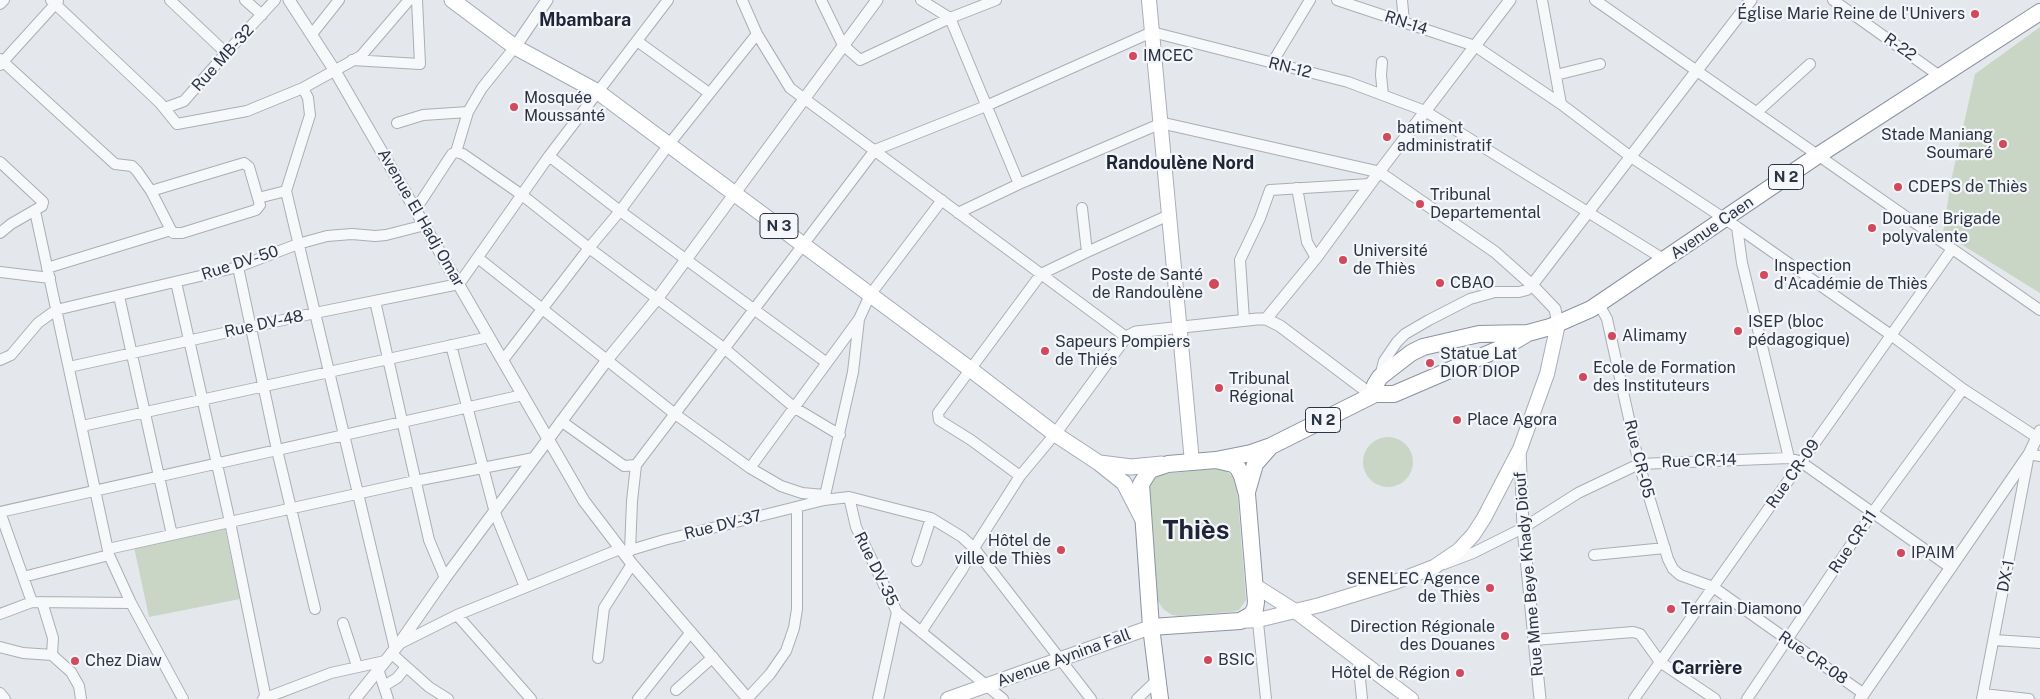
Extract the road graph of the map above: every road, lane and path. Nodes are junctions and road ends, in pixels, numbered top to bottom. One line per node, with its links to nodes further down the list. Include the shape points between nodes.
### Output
1 (4, 0): 27 (street)
2 (170, 0): 39 (street)
3 (245, 0): 29 (street)
4 (275, 0): 29 (street, Rue MB-32)
5 (289, 0): 33 (street, Avenue El Hadj Omar)
6 (340, 0): 33 (street)
7 (409, 0): 40 (street, via 361,56)
8 (418, 0): 40 (street, via 420,64)
9 (452, 0): 38 (main road, N 3)
10 (547, 0): 38 (street)
11 (668, 0): 35 (street)
12 (742, 0): 34 (street)
13 (821, 0): 36 (street)
14 (877, 0): 36 (street)
15 (921, 0): 30 (street)
16 (996, 0): 30 (street)
17 (1149, 0): 32 (main road)
18 (1310, 0): 43 (street)
19 (1337, 0): 31 (street, RN-14)
20 (1402, 0): 31 (street)
21 (1510, 0): 37 (street)
22 (1542, 0): 48 (street)
23 (1595, 0): 46 (street)
24 (1752, 0): 46 (street)
25 (1833, 0): 49 (street, R-22)
26 (55, 1): 41 (street); 57 (street)
27 (0, 4)
28 (2040, 12): 49 (highway, Avenue Caen / N 2)
29 (262, 15): 39 (street, Rue MB-32)
30 (950, 18): 36 (street, via 860,60); 56 (street)
31 (1404, 22): 37 (street, RN-14)
32 (1152, 32): 43 (street, RN-12); 56 (street); 62 (main road)
33 (312, 34): 47 (street, Avenue El Hadj Omar)
34 (757, 34): 52 (street); 54 (street, via 790,88)
35 (637, 41): 51 (street); 52 (street)
36 (842, 45): 54 (street)
37 (1475, 46): 55 (street, RN-14); 58 (street)
38 (515, 47): 51 (main road, N 3); 59 (street, via 482,88)
39 (226, 53): 57 (street, Rue MB-32, via 184,101)
40 (352, 60): 47 (street)
41 (1, 62): 74 (street, via 115,164 132,166)
42 (1382, 62): 53 (street)
43 (1272, 63): 53 (street, RN-12, via 1348,82)
44 (1600, 64): 48 (street)
45 (1810, 64): 60 (street)
46 (1696, 70): 60 (street); 68 (street)
47 (334, 71): 50 (street); 81 (street, Avenue El Hadj Omar)
48 (1556, 75): 55 (street)
49 (1941, 77): 66 (highway, Avenue Caen / N 2)
50 (303, 88): 57 (street, via 247,112 183,124 175,122); 75 (street, via 310,115)
51 (598, 92): 63 (main road, N 3); 67 (street)
52 (709, 94): 63 (street)
53 (1383, 95): 58 (street, RN-12)
54 (804, 98): 64 (street); 76 (street)
55 (1562, 104): 68 (street, RN-14)
56 (986, 106): 64 (street); 71 (street)
57 (165, 108)
58 (1425, 111): 70 (street); 84 (street, RN-12)
59 (468, 112): 61 (street, via 422,115); 65 (street)
60 (1757, 112): 66 (street)
61 (397, 123)
62 (1162, 123): 70 (street); 71 (street); 86 (main road)
63 (670, 144): 76 (main road, N 3); 83 (street)
64 (875, 150): 79 (street); 92 (street)
65 (456, 152): 77 (street, via 464,154); 81 (street)
66 (1818, 155): 87 (highway, Avenue Caen / N 2); 94 (street)
67 (549, 156): 77 (street); 83 (street)
68 (1631, 157): 84 (street); 87 (street, RN-14)
69 (0, 162): 82 (street, via 40,198 42,206)
70 (1379, 172): 72 (street); 106 (street, via 1495,252)
71 (1020, 184): 85 (street)
72 (1370, 184): 73 (street); 98 (street)
73 (1297, 188): 98 (street, via 1307,242); 119 (street, via 1270,190 1251,240 1242,252)
74 (151, 191): 78 (street, via 244,163); 89 (street)
75 (286, 191): 78 (street); 91 (street)
76 (734, 192): 92 (main road, N 3); 97 (street)
77 (522, 194): 93 (street); 96 (street)
78 (258, 198): 89 (street, via 260,205 256,210 182,233)
79 (942, 200): 85 (street); 107 (street)
80 (1082, 208): 95 (street)
81 (416, 210): 88 (street, Avenue El Hadj Omar)
82 (35, 211): 90 (street); 102 (street)
83 (620, 211): 93 (street); 97 (street)
84 (1588, 212): 99 (street, RN-12); 106 (street)
85 (958, 213): 103 (street)
86 (1169, 215): 95 (street); 121 (main road)
87 (1731, 223): 99 (highway, Avenue Caen / N 2); 124 (street, RN-14); 162 (street)
88 (425, 225): 91 (street, Rue DV-50, via 386,235 339,234); 105 (street, Avenue El Hadj Omar)
89 (171, 230): 102 (street)
90 (0, 233)
91 (298, 244): 100 (street, Rue DV-50); 116 (street)
92 (803, 244): 107 (main road, N 3); 114 (street)
93 (589, 248): 109 (street); 112 (street)
94 (1952, 249): 115 (street); 124 (street, Rue CR-09)
95 (1087, 252): 103 (street)
96 (478, 258): 105 (street); 112 (street)
97 (686, 258): 109 (street); 114 (street)
98 (1316, 258): 118 (street)
99 (1666, 260): 111 (highway, Avenue Caen / N 2)
100 (238, 267): 104 (street, Rue DV-50); 122 (street)
101 (0, 272): 102 (street)
102 (49, 273): 113 (street)
103 (1041, 274): 126 (street); 137 (street)
104 (176, 282): 108 (street, Rue DV-50); 127 (street)
105 (459, 284): 110 (street, Rue DV-48); 125 (street, Avenue El Hadj Omar)
106 (1532, 285): 120 (street, via 1555,309); 139 (street, via 1519,292 1496,292 1470,299 1405,334 1384,360)
107 (870, 294): 117 (street); 137 (main road, N 3)
108 (119, 296): 113 (street, Rue DV-50); 130 (street)
109 (657, 299): 129 (street); 134 (street)
110 (375, 301): 116 (street, Rue DV-48); 131 (street)
111 (1599, 304): 120 (highway, Avenue Caen / N 2); 169 (street, Rue CR-05, via 1607,319)
112 (542, 309): 133 (street); 134 (street)
113 (56, 310): 132 (street, via 38,323 11,355); 136 (street)
114 (754, 310): 129 (street); 135 (street)
115 (2040, 310)
116 (315, 313): 122 (street, Rue DV-48); 138 (street)
117 (859, 319): 135 (street); 154 (street, via 853,372)
118 (1266, 319): 119 (street); 143 (street)
119 (1244, 320): 121 (street)
120 (1558, 324): 123 (highway, Avenue Caen / N 2); 158 (main road, via 1547,374)
121 (1180, 326): 126 (street, via 1136,332); 164 (main road)
122 (252, 327): 127 (street, Rue DV-48); 140 (street)
123 (1528, 333): 139 (highway, Avenue Caen / N 2, via 1479,334 1423,347 1410,353); 143 (highway, Avenue Caen / N 2, via 1506,346 1394,394)
124 (1891, 335): 141 (street, RN-14); 165 (street, Rue CR-09)
125 (489, 337): 128 (street); 133 (street, Avenue El Hadj Omar)
126 (1126, 337): 152 (street)
127 (189, 340): 130 (street, Rue DV-48); 144 (street)
128 (451, 345): 131 (street); 145 (street)
129 (725, 349): 146 (street); 148 (street)
130 (132, 353): 136 (street, Rue DV-48); 147 (street)
131 (389, 359): 138 (street); 150 (street)
132 (0, 360)
133 (503, 360): 142 (street, Avenue El Hadj Omar)
134 (607, 360): 148 (street); 149 (street)
135 (827, 363): 146 (street)
136 (69, 367): 151 (street)
137 (970, 369): 152 (main road, N 3); 173 (street, via 941,408 939,420)
138 (329, 372): 140 (street); 153 (street)
139 (1380, 377): 143 (highway)
140 (262, 387): 144 (street); 159 (street)
141 (1963, 388): 155 (street, RN-14); 184 (street, Rue CR-11)
142 (523, 395): 145 (street); 156 (street, Avenue El Hadj Omar)
143 (1374, 395): 157 (highway, Avenue Caen / N 2)
144 (203, 400): 147 (street); 167 (street)
145 (468, 407): 150 (street); 171 (street)
146 (795, 408): 154 (street); 172 (street)
147 (145, 412): 151 (street); 174 (street)
148 (675, 414): 170 (street); 172 (street)
149 (562, 421): 156 (street); 170 (street, via 624,466)
150 (404, 422): 153 (street); 175 (street)
151 (82, 426): 176 (street)
152 (1055, 434): 166 (main road, N 3); 173 (street)
153 (344, 435): 159 (street); 177 (street)
154 (840, 435): 180 (street)
155 (2039, 435): 160 (street)
156 (548, 439): 161 (street); 193 (street, Avenue El Hadj Omar, via 584,501)
157 (1271, 446): 163 (highway, N 2); 178 (highway, N 2, via 1254,464)
158 (1520, 449): 189 (street, Rue Mme Beye Khady Diouf); 198 (main road, via 1473,535 1459,550)
159 (276, 450): 167 (street); 182 (street)
160 (2035, 455): 199 (street); 221 (street, DX-1)
161 (534, 458): 171 (street); 185 (street)
162 (1789, 458): 165 (street, Rue CR-14); 169 (street, Rue CR-14)
163 (1216, 460): 164 (highway); 178 (highway, via 1238,468)
164 (1192, 462): 168 (highway)
165 (1801, 462): 184 (street, Rue CR-14); 204 (street, Rue CR-09)
166 (1099, 463): 168 (main road, N 3, via 1131,467); 187 (main road, N 3, via 1124,483)
167 (217, 464): 174 (street); 188 (street)
168 (1168, 464): 187 (highway, via 1150,470 1144,476 1140,491)
169 (1638, 464): 189 (street, Rue CR-14, via 1578,493); 192 (street, Rue CR-05)
170 (636, 465): 193 (street)
171 (482, 468): 175 (street); 185 (street)
172 (750, 468): 180 (street, via 781,486)
173 (1020, 476): 191 (street)
174 (159, 477): 176 (street); 190 (street)
175 (415, 481): 177 (street); 201 (street, via 429,540)
176 (95, 491): 183 (street); 194 (street)
177 (358, 494): 182 (street); 225 (street)
178 (1247, 494): 202 (highway)
179 (850, 497): 180 (street); 186 (street); 210 (street, Rue DV-35, via 856,527)
180 (824, 498): 181 (street, Rue DV-37)
181 (797, 506): 193 (street, Rue DV-37); 249 (street, via 794,628 786,651)
182 (290, 509): 188 (street); 208 (street)
183 (0, 512): 200 (street)
184 (1873, 512): 199 (street, Rue CR-14); 220 (street, Rue CR-11)
185 (495, 513): 201 (street); 203 (street)
186 (931, 518): 191 (street); 196 (street)
187 (1143, 519): 216 (highway)
188 (230, 522): 190 (street); 243 (street)
189 (1522, 528): 198 (street, Rue CR-14, via 1473,553); 219 (street, Rue Mme Beye Khady Diouf)
190 (172, 535): 194 (street)
191 (974, 548): 218 (street); 228 (street)
192 (1665, 548): 195 (street); 204 (street, Rue CR-05, via 1673,569 1680,575)
193 (624, 551): 197 (street, Avenue El Hadj Omar); 203 (street, Rue DV-37)
194 (109, 552): 200 (street); 207 (street)
195 (1594, 555)
196 (917, 561)
197 (632, 564): 217 (street); 227 (street, via 604,608)
198 (1434, 567): 209 (main road, via 1395,582)
199 (1951, 568): 238 (street)
200 (23, 577): 205 (street)
201 (445, 578): 225 (street)
202 (1254, 585): 206 (highway); 209 (main road)
203 (525, 587): 212 (street, Rue DV-37)
204 (1713, 587): 220 (street, Rue CR-08); 230 (street, Rue CR-09)
205 (37, 602): 207 (street); 211 (street); 224 (street, via 53,638)
206 (1256, 602): 213 (street); 214 (highway, via 1251,615)
207 (132, 603): 242 (street)
208 (315, 609)
209 (1294, 611): 213 (main road); 229 (main road)
210 (897, 612): 218 (street); 250 (street, Rue DV-35)
211 (0, 614)
212 (458, 615): 225 (street, Rue DV-37); 247 (street)
213 (1258, 620): 214 (main road); 256 (street)
214 (1240, 621): 216 (highway)
215 (343, 623): 231 (street)
216 (1151, 627): 228 (main road, Avenue Aynina Fall); 233 (highway)
217 (691, 632): 226 (street); 248 (street)
218 (921, 632): 235 (street)
219 (1534, 640): 230 (street, via 1633,632 1640,634); 259 (street, Rue Mme Beye Khady Diouf)
220 (1787, 640): 238 (street, Rue CR-08); 262 (street, Rue CR-11)
221 (1994, 640): 222 (street); 239 (street, DX-1)
222 (2040, 643)
223 (0, 646): 224 (street, via 23,653)
224 (52, 655): 241 (street, via 71,672)
225 (389, 655): 231 (street, Rue DV-37); 232 (street); 234 (street); 244 (street)
226 (713, 657): 236 (street); 249 (street)
227 (598, 658)
228 (1061, 659): 235 (main road, Avenue Aynina Fall); 253 (street)
229 (1358, 659): 257 (street); 258 (main road)
230 (1660, 662): 260 (street, Rue CR-09); 261 (street)
231 (357, 666): 243 (street, Rue DV-37)
232 (406, 667): 234 (street); 246 (street)
233 (1158, 679): 254 (street); 255 (highway)
234 (384, 686): 245 (street)
235 (986, 686): 251 (main road, Avenue Aynina Fall); 252 (street)
236 (676, 690)
237 (0, 693): 240 (street)
238 (1862, 696)
239 (1983, 697): 263 (street)
240 (5, 699)
241 (81, 699)
242 (183, 699)
243 (265, 699)
244 (355, 699)
245 (388, 699)
246 (448, 699)
247 (531, 699)
248 (638, 699)
249 (747, 699)
250 (878, 699)
251 (948, 699)
252 (1002, 699)
253 (1091, 699)
254 (1137, 699)
255 (1160, 699)
256 (1266, 699)
257 (1362, 699)
258 (1411, 699)
259 (1540, 699)
260 (1634, 699)
261 (1715, 699)
262 (1747, 699)
263 (2029, 699)

